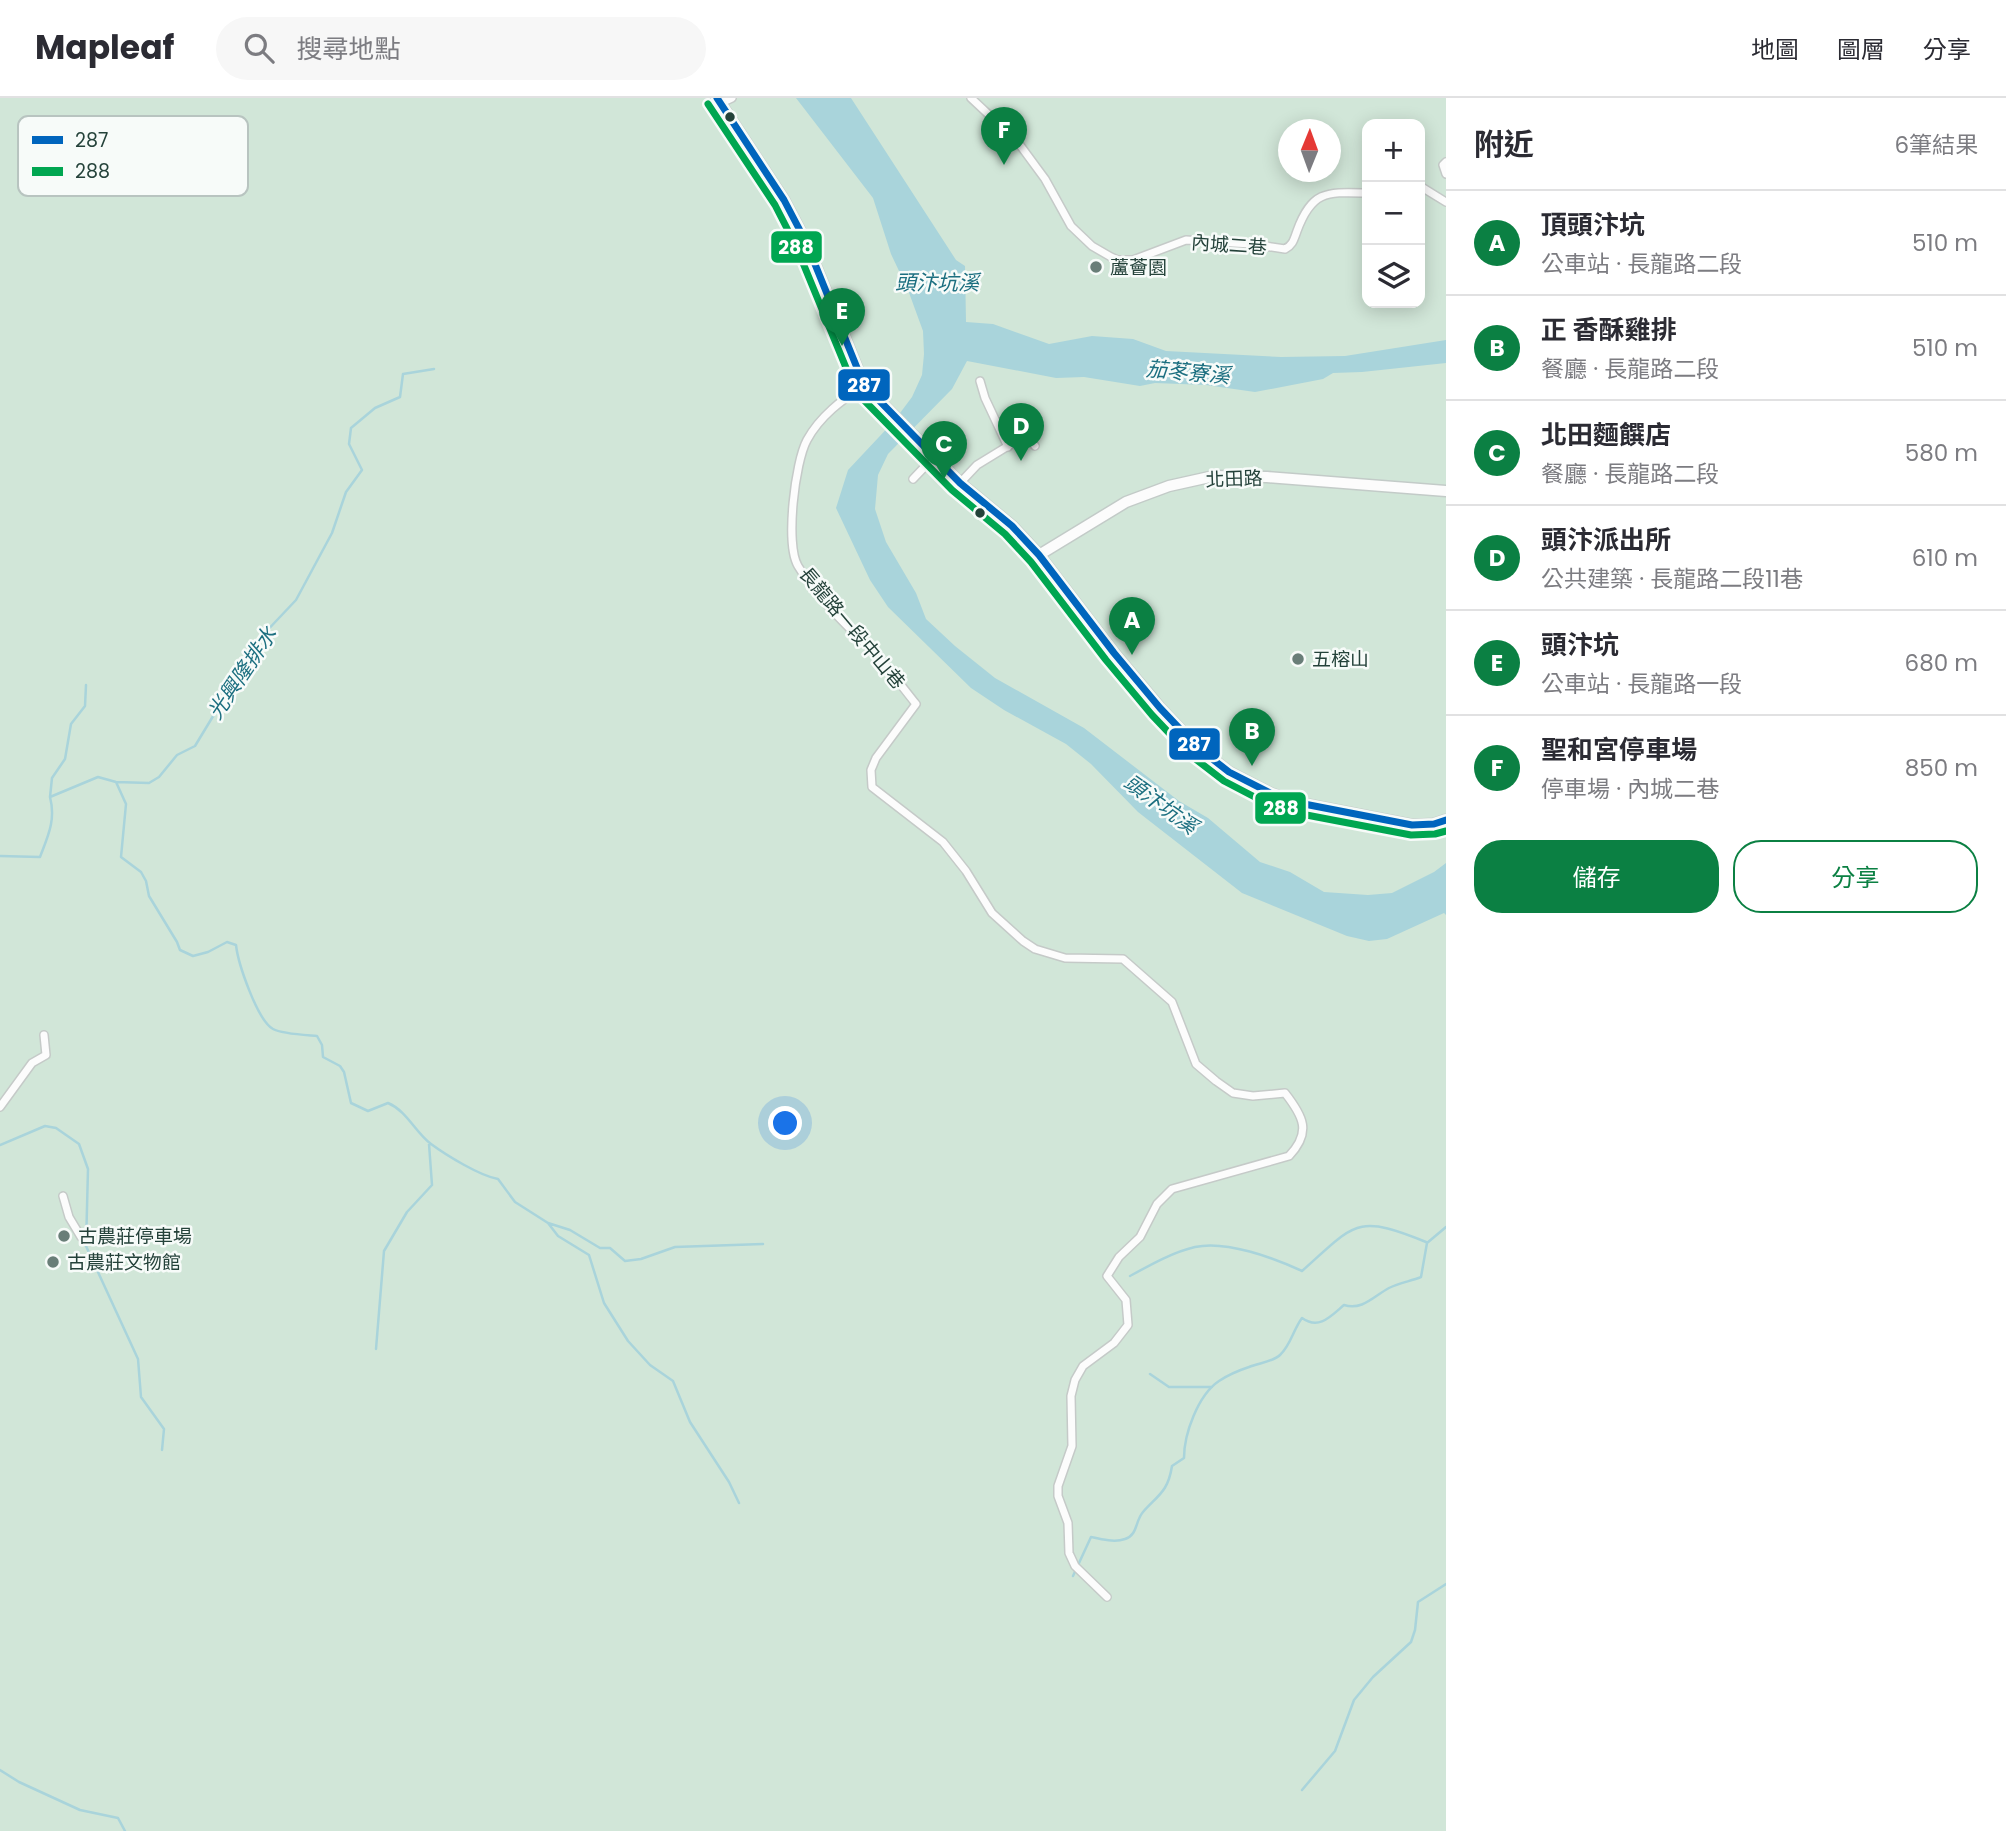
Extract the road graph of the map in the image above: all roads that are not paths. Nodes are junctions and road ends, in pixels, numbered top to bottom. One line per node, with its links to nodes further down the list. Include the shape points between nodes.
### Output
1 (732, 98): 3 (street)
2 (971, 98): 7 (street, 內城二巷, via 1017,141 1071,226 1092,246 1118,260 1140,258 1186,240 1285,249 1315,200 1338,192)
3 (719, 101): 10 (main road, via 785,200)
4 (1446, 162): 5 (street)
5 (1446, 174)
6 (1425, 189): 8 (street)
7 (1362, 193)
8 (1446, 202)
9 (980, 381): 12 (street)
10 (864, 385): 13 (main road); 23 (street, 長龍路一段中山巷, via 834,405 806,440 792,539 797,564 916,704 876,758 872,787 943,842 992,913 1023,941 1065,958 1123,959 1172,1002 1196,1064 1233,1093 1285,1093 1302,1116 1300,1145 1289,1156 1172,1189 1107,1276 1126,1300 1128,1325 1114,1343 1083,1366 1075,1380 1072,1446 1058,1486 1075,1566)
11 (1035, 446): 12 (street, via 1026,435)
12 (1008, 447): 15 (street, via 976,465)
13 (934, 457): 14 (street); 15 (main road)
14 (913, 479)
15 (960, 483): 17 (main road)
16 (1446, 491): 17 (main road, 北田路, via 1214,476 1126,502)
17 (1040, 555): 18 (main road, via 1160,708 1229,772 1299,803 1412,825)
18 (1446, 820)
19 (44, 1035): 20 (street, via 46,1055 32,1063)
20 (0, 1107)
21 (63, 1196): 22 (street)
22 (81, 1237)
23 (1107, 1597)

